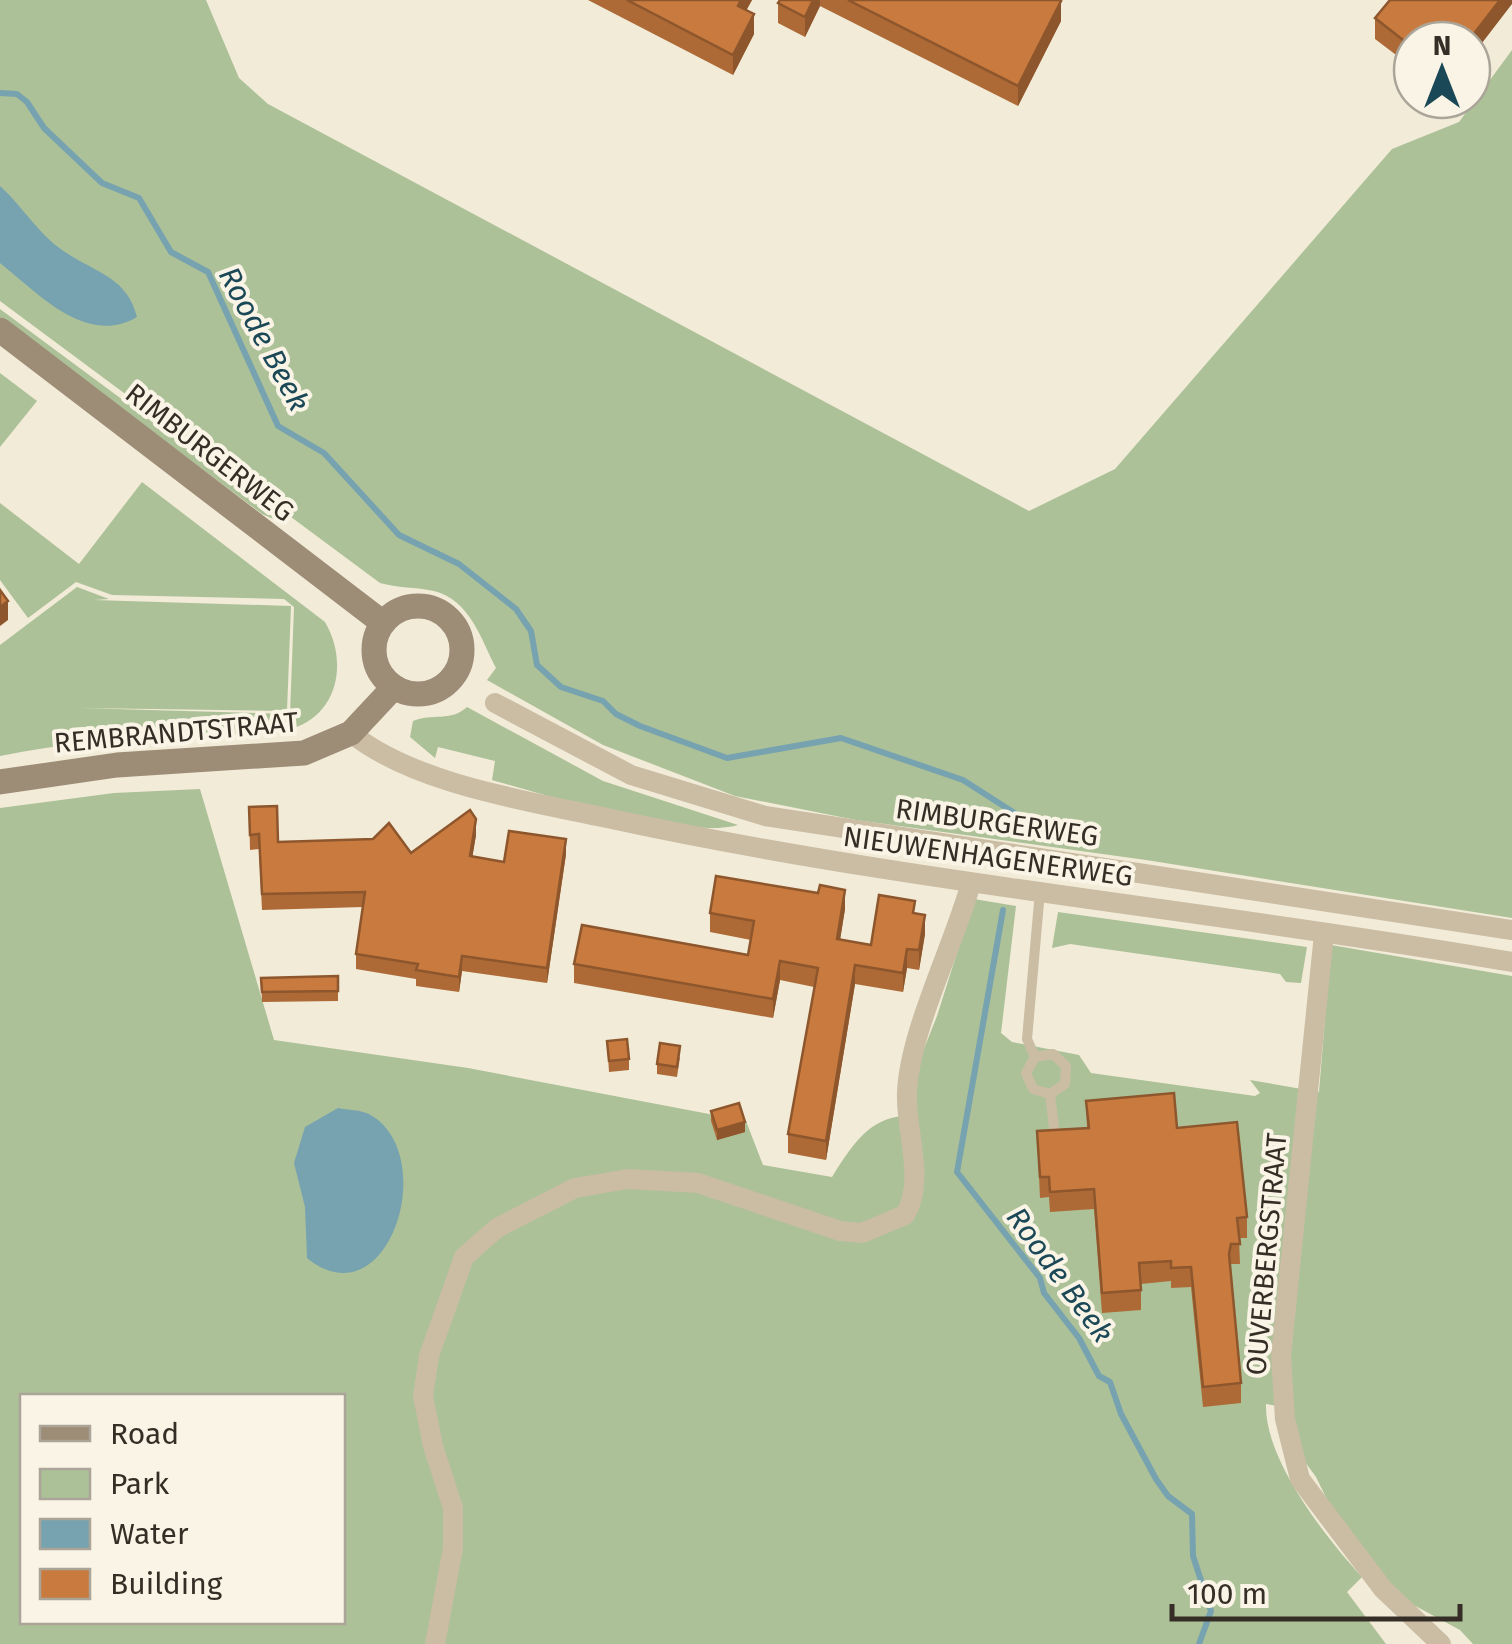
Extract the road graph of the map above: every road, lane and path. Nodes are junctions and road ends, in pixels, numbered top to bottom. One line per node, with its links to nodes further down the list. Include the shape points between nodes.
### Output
1 (0, 330): 2 (street, RIMBURGERWEG)
2 (383, 622): 3 (street, via 374,657); 3 (street, via 409,607 430,608 454,626 461,646 453,675 436,689 414,693)
3 (394, 686): 5 (street, REMBRANDTSTRAAT)
4 (495, 704): 9 (street, RIMBURGERWEG, via 631,776 765,816)
5 (351, 733): 6 (street, REMBRANDTSTRAAT, via 304,753 136,764); 7 (street, NIEUWENHAGENERWEG, via 372,750 502,795 677,833)
6 (0, 782)
7 (972, 882): 8 (street, NIEUWENHAGENERWEG); 15 (street, via 906,1090 914,1190 905,1214 862,1234 698,1182 628,1179 575,1188 498,1228 464,1257 429,1356 424,1396 453,1508 453,1548)
8 (1040, 890): 10 (street, NIEUWENHAGENERWEG); 12 (lane, via 1027,1039)
9 (1512, 930)
10 (1324, 934): 11 (street, NIEUWENHAGENERWEG); 16 (street, OUVERBERGSTRAAT, via 1281,1356 1285,1418 1300,1479 1383,1589)
11 (1512, 962)
12 (1035, 1057): 13 (lane, via 1026,1072 1033,1089); 13 (lane, via 1053,1054 1066,1066 1065,1084)
13 (1050, 1094): 14 (lane)
14 (1055, 1137)
15 (434, 1644)
16 (1441, 1644)

